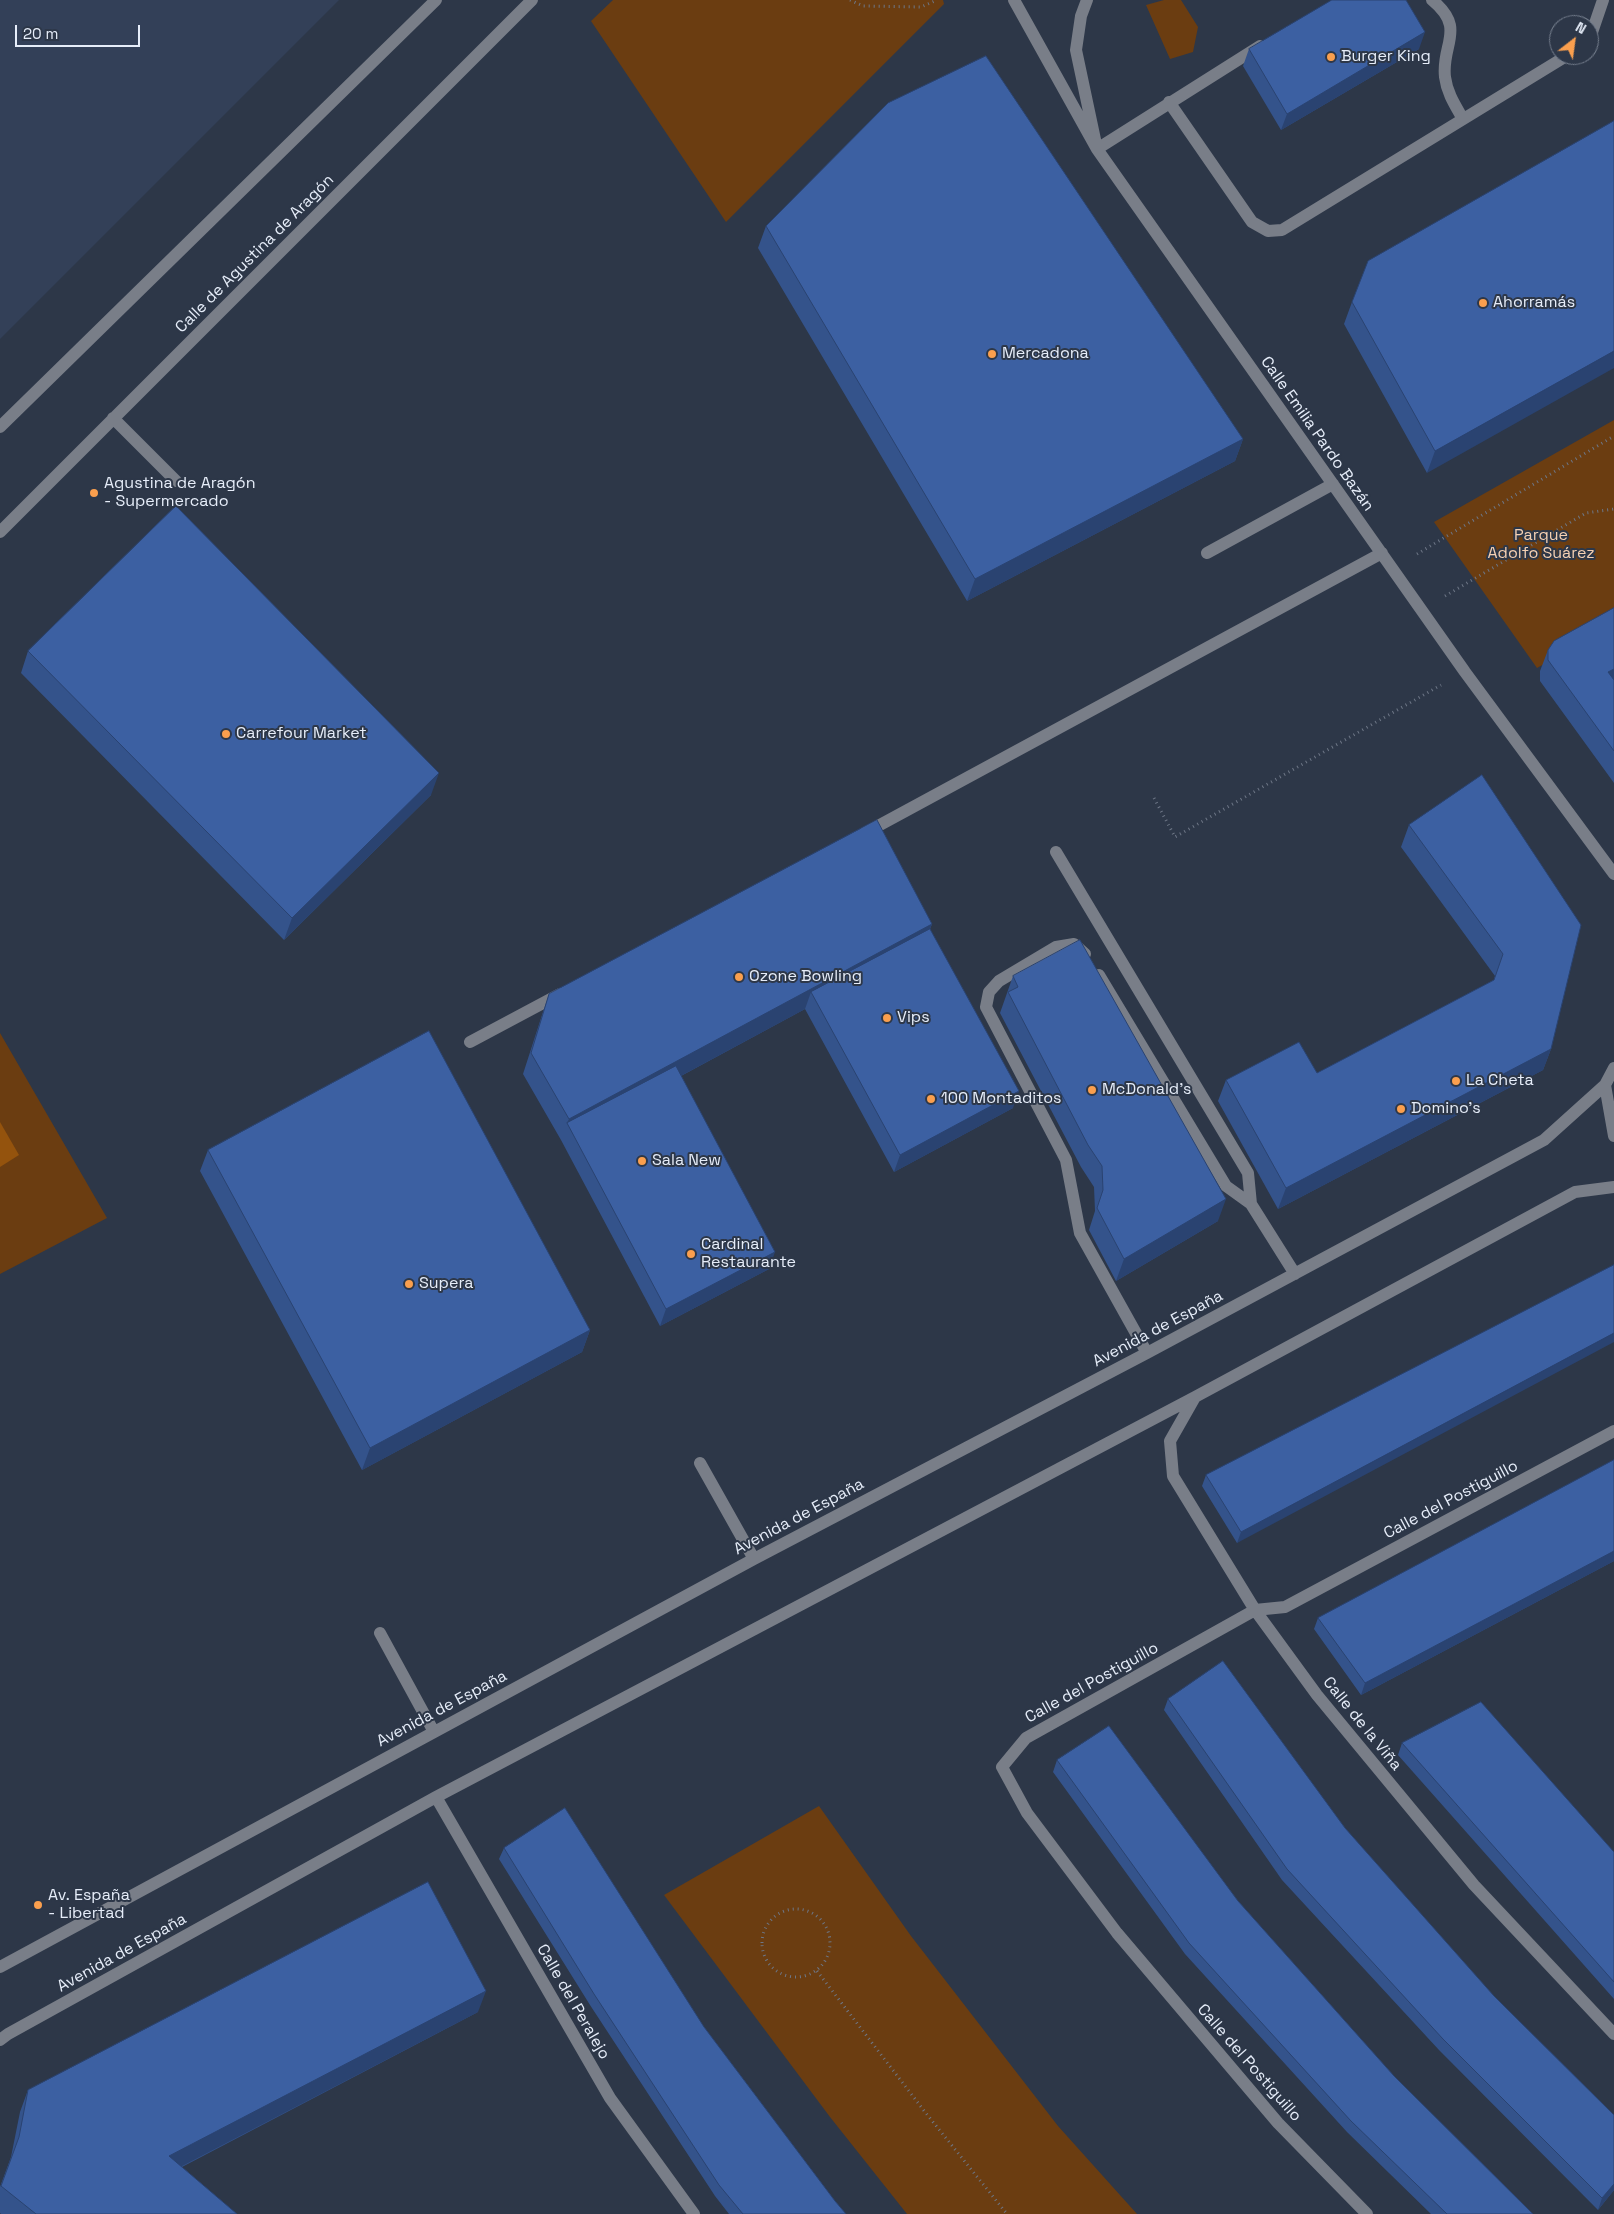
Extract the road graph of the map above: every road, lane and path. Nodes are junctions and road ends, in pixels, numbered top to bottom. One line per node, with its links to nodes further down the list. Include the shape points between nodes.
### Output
1 (436, 0): 16 (street)
2 (532, 0): 15 (street, Calle de Agustina de Aragón)
3 (850, 0): 4 (path, via 863,6 920,7)
4 (937, 0)
5 (1014, 0): 14 (street, Calle Emilia Pardo Bazán)
6 (1087, 0): 14 (street, via 1076,50)
7 (1432, 0): 13 (street, via 1445,11 1452,31 1445,75 1448,92)
8 (1603, 0): 9 (street)
9 (1598, 15)
10 (1269, 40): 12 (street)
11 (1552, 65): 13 (street)
12 (1168, 102): 13 (street, via 1252,222 1268,231 1282,230); 14 (street)
13 (1463, 120)
14 (1097, 149): 19 (street, Calle Emilia Pardo Bazán)
15 (113, 418): 18 (street); 21 (street, Calle de Agustina de Aragón)
16 (0, 427)
17 (1614, 436): 24 (path)
18 (176, 481)
19 (1333, 484): 22 (street); 23 (street, Calle Emilia Pardo Bazán)
20 (1614, 509): 25 (path, via 1586,513)
21 (0, 532)
22 (1207, 553)
23 (1382, 553): 24 (street, Calle Emilia Pardo Bazán); 28 (street)
24 (1393, 568): 25 (street, Calle Emilia Pardo Bazán)
25 (1422, 610): 26 (street, Calle Emilia Pardo Bazán)
26 (1465, 672): 27 (path, via 1175,837); 30 (street, Calle Emilia Pardo Bazán)
27 (1154, 798)
28 (855, 837)
29 (1056, 852): 37 (street, via 1248,1173)
30 (1614, 874)
31 (575, 986): 32 (street)
32 (470, 1042)
33 (1614, 1068): 34 (street)
34 (1605, 1085): 35 (street); 38 (street, Avenida de España, via 1544,1140)
35 (1614, 1136)
36 (1614, 1187): 40 (street, Avenida de España, via 1575,1192)
37 (1251, 1204): 38 (street); 39 (street, via 1226,1186 1088,957 1074,944 1056,947 999,981 989,992 986,1007 1066,1160 1080,1234)
38 (1296, 1274): 39 (street, Avenida de España)
39 (1146, 1353): 43 (street, Avenida de España)
40 (1195, 1397): 44 (street, Calle de la Viña, via 1170,1442 1173,1476); 47 (street, Avenida de España)
41 (1614, 1431): 44 (street, Calle del Postiguillo, via 1286,1607)
42 (700, 1463): 43 (street)
43 (754, 1559): 46 (street, Avenida de España)
44 (1255, 1610): 50 (street, Calle de la Viña, via 1317,1695 1474,1885); 54 (street, Calle del Postiguillo, via 1026,1738 1002,1767 1027,1813 1117,1934 1278,2123)
45 (380, 1633): 46 (street)
46 (434, 1732): 48 (street, Avenida de España)
47 (436, 1797): 51 (street, Avenida de España); 52 (street, Calle del Peralejo, via 610,2098)
48 (0, 1966)
49 (817, 1971): 49 (path, via 830,1952 828,1929 822,1920 802,1909 780,1913 764,1929 762,1951 767,1961 779,1972 795,1978); 53 (path)
50 (1614, 2034)
51 (0, 2040)
52 (694, 2214)
53 (1007, 2214)
54 (1367, 2214)

